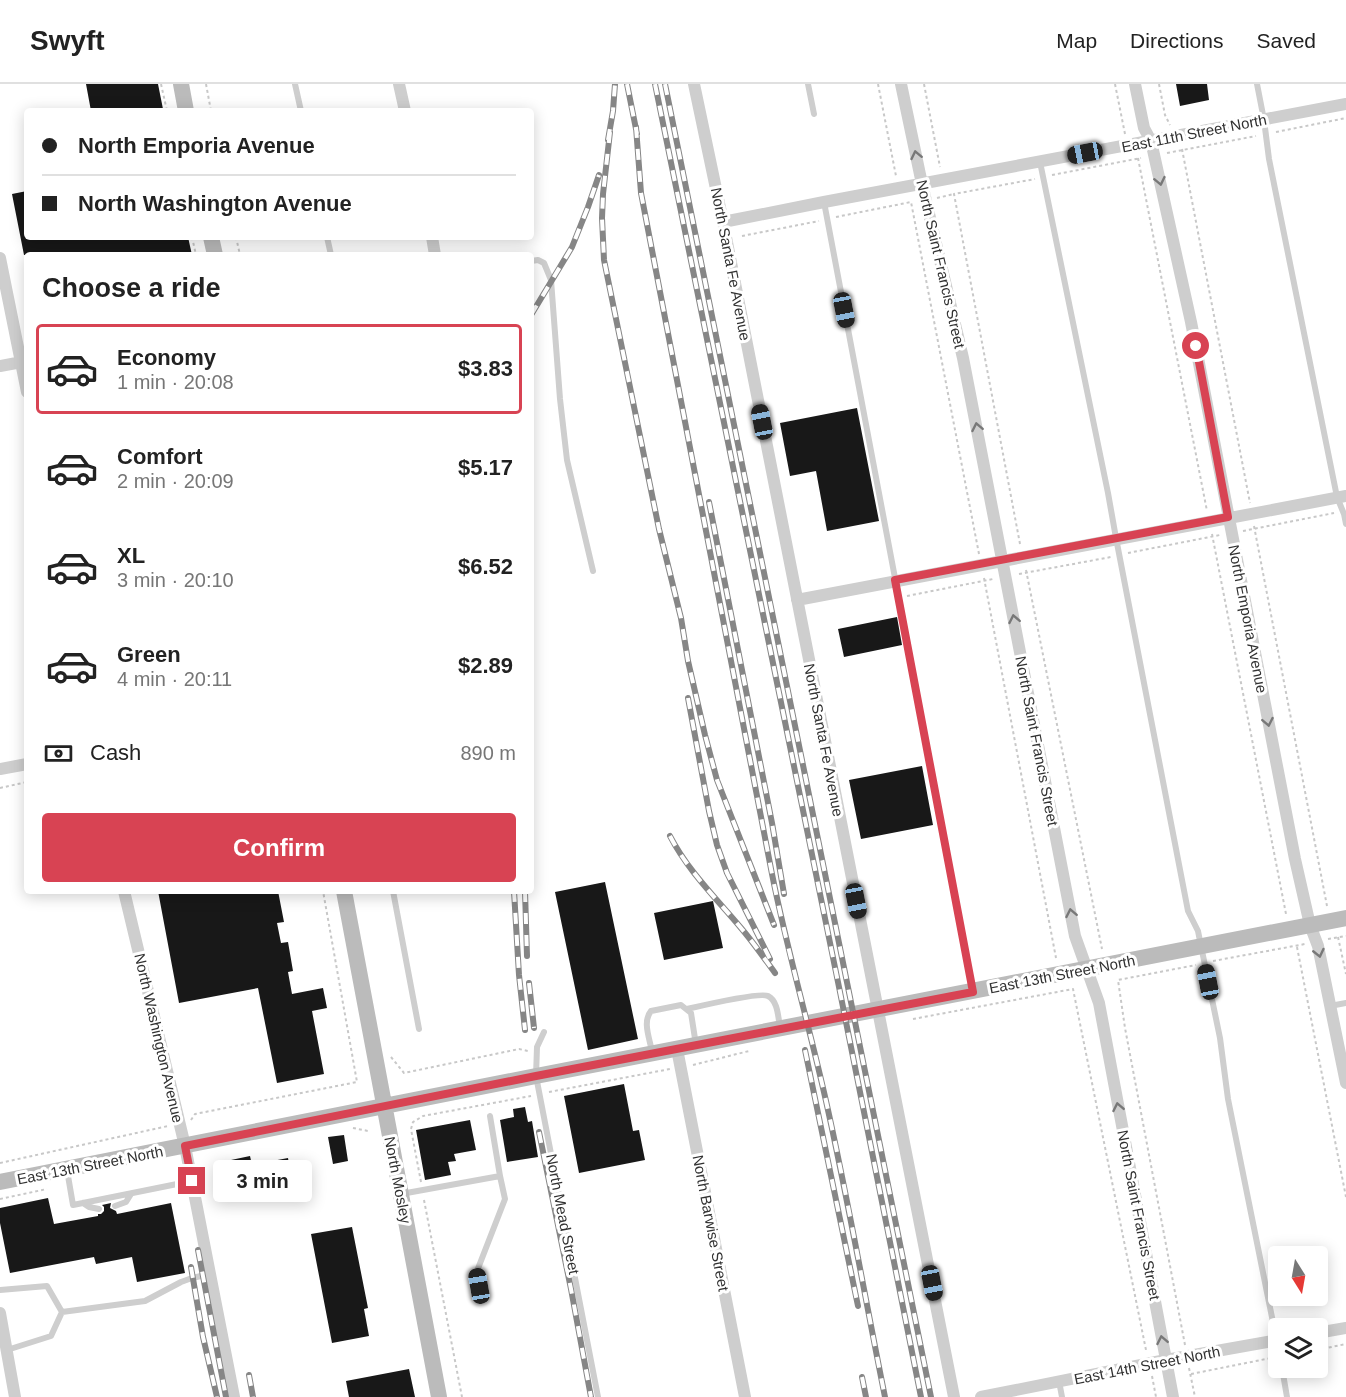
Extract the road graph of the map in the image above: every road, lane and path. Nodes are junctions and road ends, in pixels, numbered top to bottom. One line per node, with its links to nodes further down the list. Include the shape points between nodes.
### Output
1 (161, 84): 15 (path)
2 (181, 84): 16 (main road)
3 (206, 84): 17 (path)
4 (295, 84): 18 (lane)
5 (399, 84): 19 (street)
6 (694, 84): 30 (street, North Santa Fe Avenue)
7 (808, 84): 20 (lane)
8 (878, 84): 25 (path)
9 (901, 84): 26 (street, North Saint Francis Street, one-way to 9)
10 (1115, 84): 23 (path, via 1125,134)
11 (1135, 84): 23 (street, North Emporia Avenue)
12 (1159, 84): 22 (path, via 1165,115)
13 (1257, 84): 21 (lane)
14 (1346, 105): 21 (street, East 11th Street North)
15 (165, 108)
16 (185, 108)
17 (210, 108)
18 (300, 108)
19 (404, 108)
20 (814, 114)
21 (1264, 120): 22 (street, East 11th Street North); 36 (lane, via 1269,159)
22 (1173, 131): 23 (street, East 11th Street North); 23 (path); 37 (path, via 1182,150)
23 (1148, 136): 24 (street, East 11th Street North); 38 (street, North Emporia Avenue, one-way to 38, via 1191,322)
24 (1040, 162): 26 (street, East 11th Street North); 40 (lane)
25 (896, 176)
26 (922, 184): 28 (street, East 11th Street North); 42 (street, North Saint Francis Street, one-way to 26, via 963,358)
27 (954, 195): 41 (path)
28 (824, 202): 29 (lane); 30 (street, East 11th Street North)
29 (827, 219): 31 (path); 43 (path, via 911,202); 45 (lane)
30 (723, 222): 46 (street, North Santa Fe Avenue)
31 (742, 236)
32 (0, 258): 34 (street)
33 (534, 261): 44 (lane, via 544,263 551,280 567,460)
34 (24, 361): 35 (street)
35 (0, 366)
36 (1342, 496): 37 (street); 39 (lane)
37 (1252, 513): 38 (street); 55 (path)
38 (1228, 517): 40 (street); 57 (street, North Emporia Avenue, one-way to 57)
39 (1346, 524)
40 (1116, 538): 41 (street); 62 (lane, via 1188,911)
41 (1023, 556): 42 (street); 63 (path)
42 (1002, 560): 43 (street); 66 (street, North Saint Francis Street, one-way to 42, via 1075,936)
43 (981, 564): 45 (street); 64 (path, via 1056,958)
44 (593, 571)
45 (895, 580): 46 (street); 68 (lane)
46 (797, 600): 72 (street, North Santa Fe Avenue)
47 (24, 765): 48 (street)
48 (0, 769)
49 (24, 783): 50 (path)
50 (0, 788)
51 (125, 894): 90 (street, North Washington Avenue)
52 (324, 894): 85 (path)
53 (345, 894): 88 (main road, North Mosley)
54 (394, 894): 74 (lane)
55 (1327, 906)
56 (1346, 918): 57 (main road, East 13th Street North)
57 (1310, 925): 60 (street, North Emporia Avenue); 62 (main road, East 13th Street North)
58 (1346, 936): 59 (path)
59 (1338, 937): 60 (path); 67 (path)
60 (1316, 941): 61 (path); 70 (street, North Emporia Avenue, one-way to 70)
61 (1296, 945): 65 (path); 98 (path)
62 (1201, 946): 65 (lane); 66 (main road, East 13th Street North)
63 (1101, 950)
64 (1064, 957)
65 (1205, 963): 107 (lane); 114 (path, via 1118,980)
66 (1088, 969): 68 (main road, East 13th Street North); 116 (street, North Saint Francis Street, one-way to 66, via 1099,1003)
67 (1346, 974)
68 (973, 992): 72 (main road, East 13th Street North)
69 (1346, 1003): 70 (lane)
70 (1330, 1006): 86 (street, North Emporia Avenue)
71 (687, 1009): 75 (lane, via 769,996 776,1004); 77 (lane); 81 (lane, via 681,1005 648,1014)
72 (877, 1010): 75 (main road, East 13th Street North); 127 (street, North Santa Fe Avenue)
73 (914, 1019): 117 (path, via 1073,989)
74 (418, 1029)
75 (781, 1029): 77 (main road, East 13th Street North)
76 (544, 1032): 80 (lane, North Mead Street)
77 (696, 1046): 78 (main road, East 13th Street North)
78 (677, 1049): 81 (main road, East 13th Street North); 82 (street, North Barwise Street)
79 (751, 1050): 82 (path)
80 (537, 1053): 83 (path, via 519,1049); 84 (lane, North Mead Street)
81 (653, 1054): 84 (main road, East 13th Street North)
82 (681, 1067): 87 (path); 126 (street, North Barwise Street)
83 (404, 1073)
84 (536, 1076): 87 (lane, North Mead Street); 88 (main road, East 13th Street North)
85 (357, 1082)
86 (1346, 1083)
87 (540, 1094): 95 (path, via 423,1116 413,1122); 125 (lane, North Mead Street)
88 (384, 1107): 90 (main road, East 13th Street North); 97 (main road, North Mosley)
89 (490, 1116): 92 (lane)
90 (185, 1146): 91 (main road, East 13th Street North); 93 (street, North Washington Avenue)
91 (67, 1169): 94 (main road, East 13th Street North); 99 (lane, via 73,1204)
92 (500, 1176): 95 (lane); 104 (lane, via 505,1199 477,1271)
93 (192, 1181): 96 (lane); 102 (street, North Washington Avenue)
94 (0, 1182)
95 (422, 1190): 97 (lane); 124 (path)
96 (131, 1193): 99 (lane); 100 (lane, via 126,1202)
97 (400, 1194): 123 (main road, North Mosley)
98 (1346, 1197)
99 (82, 1203): 101 (lane)
100 (115, 1206)
101 (99, 1209)
102 (211, 1274): 105 (lane, via 181,1282 145,1300); 122 (street, North Washington Avenue)
103 (0, 1290): 105 (lane, via 48,1286)
104 (482, 1300)
105 (62, 1311): 113 (lane, via 51,1336)
106 (0, 1313): 113 (street)
107 (1273, 1318)
108 (1346, 1328): 109 (street)
109 (1328, 1331)
110 (1268, 1344): 114 (street, East 14th Street North)
111 (1346, 1344): 112 (path)
112 (1328, 1348)
113 (7, 1350): 121 (street)
114 (1187, 1356): 116 (street, East 14th Street North); 118 (path)
115 (1268, 1359): 118 (path)
116 (1166, 1360): 117 (street, East 14th Street North); 131 (street, North Saint Francis Street)
117 (1149, 1364): 120 (street, East 14th Street North); 130 (path)
118 (1191, 1374): 132 (path)
119 (1284, 1378): 133 (lane)
120 (1059, 1381): 128 (street, East 14th Street North); 129 (lane)
121 (15, 1397)
122 (234, 1397)
123 (439, 1397)
124 (462, 1397)
125 (598, 1397)
126 (745, 1397)
127 (954, 1397)
128 (981, 1397)
129 (1062, 1397)
130 (1156, 1397)
131 (1173, 1397)
132 (1195, 1397)
133 (1287, 1397)

